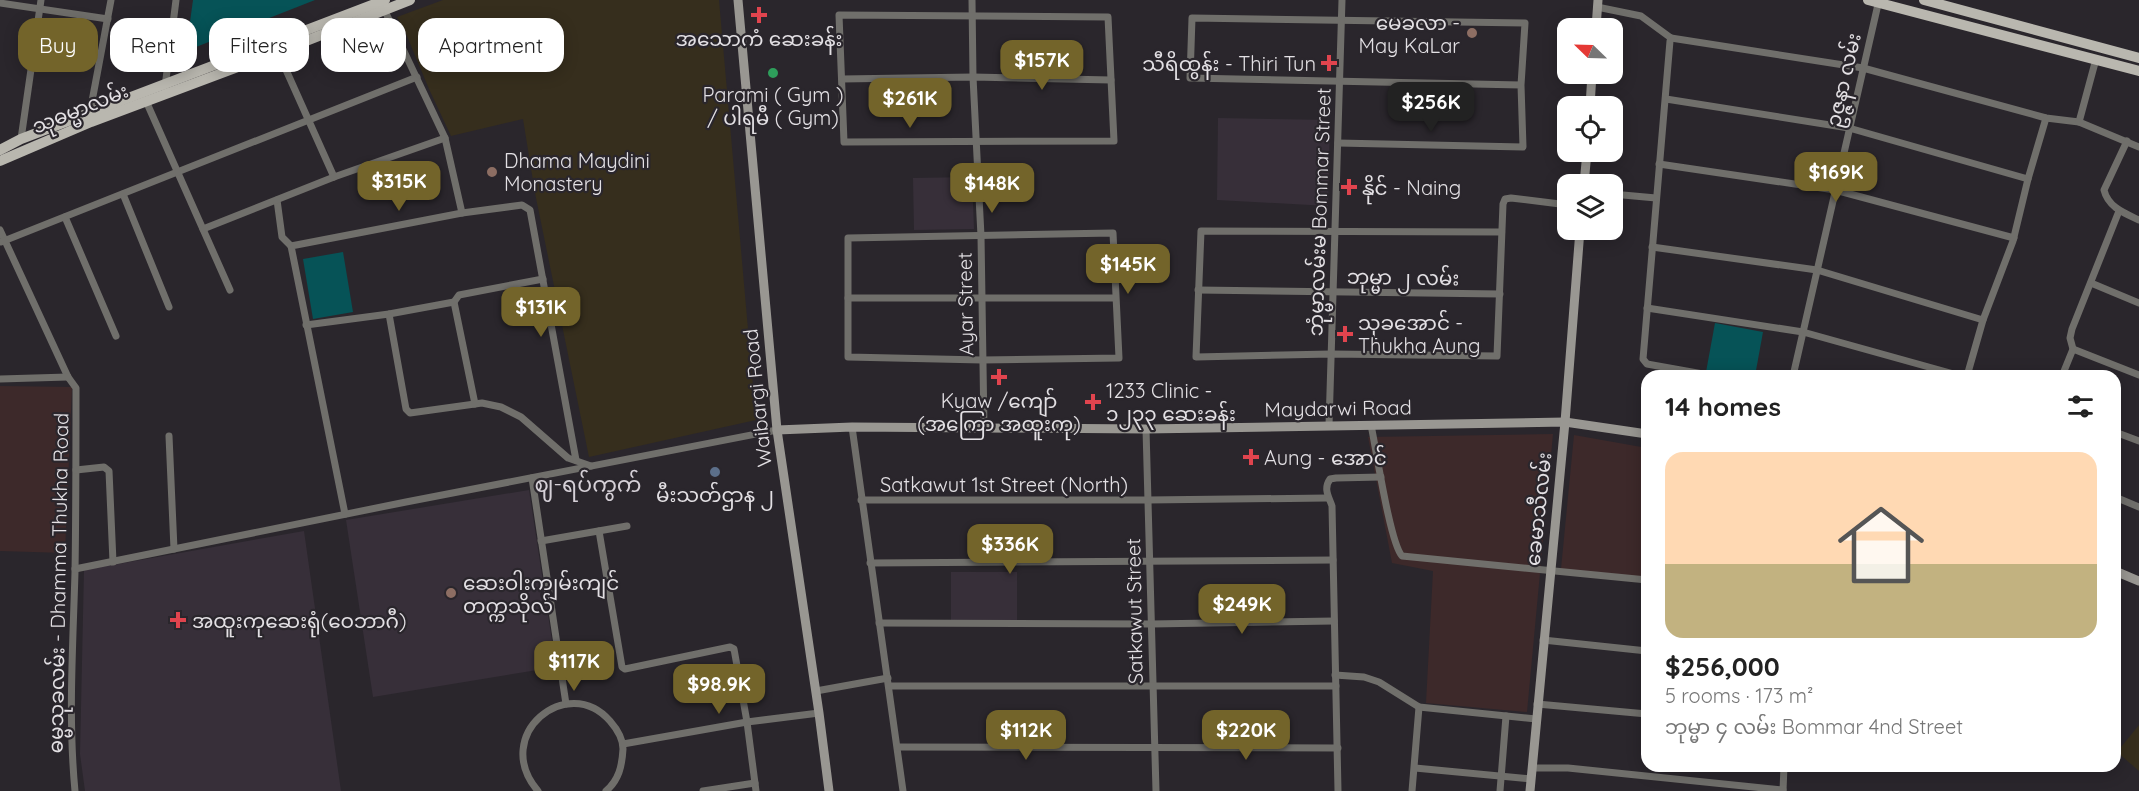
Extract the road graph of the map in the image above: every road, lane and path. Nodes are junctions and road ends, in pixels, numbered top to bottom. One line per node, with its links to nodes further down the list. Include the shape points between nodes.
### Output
1 (41, 0): 13 (street)
2 (111, 0): 15 (street)
3 (176, 0): 31 (street)
4 (410, 0): 11 (main road, သုဓမ္မာလမ်း)
5 (738, 0): 108 (street, Waibargi Road)
6 (972, 0): 14 (street, Ayar Street)
7 (1342, 0): 16 (street, ဘုံမ္မာလမ်းမ Bommar Street)
8 (1924, 0): 19 (main road)
9 (1875, 1): 20 (main road); 21 (street, ဥဇ္ဇနာ လမ်း)
10 (0, 3): 13 (street)
11 (383, 4): 17 (main road, သုဓမ္မာလမ်း); 25 (street); 31 (main road, သုဓမ္မာလမ်း)
12 (1598, 4): 18 (street, via 1641,16)
13 (39, 9): 15 (street); 40 (street)
14 (972, 15): 26 (street, Ayar Street); 27 (street, via 840,15); 28 (street, via 1108,17)
15 (108, 19): 34 (street)
16 (1341, 21): 29 (street, ဘုံမ္မာလမ်းမ Bommar Street); 29 (street, via 1192,18 1190,78); 30 (street, via 1525,23)
17 (309, 38)
18 (1671, 38): 21 (street); 32 (street)
19 (2139, 58)
20 (2096, 59): 22 (main road); 37 (street)
21 (1863, 68): 35 (street); 38 (street, ဥဇ္ဇနာ လမ်း)
22 (2139, 71)
23 (215, 72): 31 (main road, သုဓမ္မာလမ်း)
24 (287, 72): 36 (street)
25 (417, 77): 36 (street); 39 (street)
26 (973, 77): 27 (street); 28 (street); 41 (street, Ayar Street)
27 (842, 79): 41 (street, via 844,142)
28 (1111, 80): 41 (street, via 1114,141)
29 (1340, 82): 30 (street); 43 (street, ဘုံမ္မာလမ်းမ Bommar Street)
30 (1521, 85): 43 (street, via 1523,147)
31 (165, 88): 33 (main road, သုဓမ္မာလမ်း); 34 (main road, သုဓမ္မာလမ်း)
32 (1666, 99): 38 (street); 47 (street)
33 (146, 100): 46 (main road, သုဓမ္မာလမ်း); 48 (street)
34 (90, 112): 40 (main road, သုဓမ္မာလမ်း)
35 (2046, 118): 37 (street); 50 (street)
36 (309, 120): 48 (street); 49 (street)
37 (2079, 122): 42 (street)
38 (1849, 128): 50 (street); 51 (street, ဥဇ္ဇနာ လမ်း)
39 (445, 138): 49 (street); 58 (street)
40 (21, 139): 45 (main road, သုဓမ္မာလမ်း)
41 (976, 141): 65 (street, Ayar Street)
42 (2127, 141): 44 (street); 57 (street, via 2104,190)
43 (1338, 142): 63 (street, ဘုံမ္မာလမ်းမ Bommar Street)
44 (2139, 147)
45 (0, 150)
46 (0, 161)
47 (1659, 164): 51 (street); 54 (street)
48 (179, 173): 52 (street); 61 (street)
49 (334, 177): 55 (street)
50 (2028, 179): 66 (street)
51 (1835, 190): 66 (street); 71 (street, ဥဇ္ဇနာ လမ်း)
52 (123, 194): 59 (street); 83 (street)
53 (1623, 195): 54 (street)
54 (1656, 198): 70 (street)
55 (277, 200): 61 (street); 69 (street, via 282,237)
56 (1557, 204): 64 (street, via 1506,199)
57 (2119, 211): 60 (street); 73 (street)
58 (462, 213): 69 (street); 72 (street, via 527,207)
59 (65, 217): 68 (street); 89 (street)
60 (2139, 220)
61 (203, 229): 74 (street)
62 (0, 230): 68 (street, ဓမ္မသုခလမ်း - Dhamma Thukha Road)
63 (1336, 230): 64 (street); 75 (street, via 1201,231); 76 (street, ဘုံမ္မာလမ်းမ Bommar Street)
64 (1502, 232): 77 (street)
65 (981, 236): 78 (street, Ayar Street); 79 (street, via 848,238); 80 (street, via 1113,234)
66 (2014, 238): 86 (street)
67 (1579, 240): 102 (street, ခေမာသီလမ်း)
68 (2, 242): 99 (street, ဓမ္မသုခလမ်း - Dhamma Thukha Road)
69 (291, 246): 87 (street)
70 (1652, 247): 71 (street); 84 (street)
71 (1817, 270): 86 (street); 88 (street, ဥဇ္ဇနာ လမ်း)
72 (543, 279): 81 (street, via 459,296); 113 (street)
73 (2091, 283): 82 (street); 90 (street, via 2072,329)
74 (230, 290)
75 (1198, 290): 76 (street, ဘုမ္မာ ၂ လမ်း); 91 (street, via 1196,357)
76 (1333, 293): 77 (street, ဘုမ္မာ ၂ လမ်း); 91 (street, ဘုံမ္မာလမ်းမ Bommar Street)
77 (1500, 294): 91 (street, via 1497,356)
78 (981, 297): 79 (street); 80 (street); 92 (street, Ayar Street)
79 (848, 298): 92 (street, via 848,357)
80 (1115, 298): 92 (street, via 1119,358)
81 (454, 302): 85 (street); 101 (street)
82 (2139, 303)
83 (169, 308)
84 (1647, 308): 88 (street); 93 (street, via 1643,359)
85 (389, 314): 87 (street); 101 (street, via 406,409 410,413)
86 (1983, 320): 96 (street)
87 (306, 325): 123 (street)
88 (1803, 332): 94 (street, ဥဇ္ဇနာ လမ်း); 95 (street)
89 (116, 336)
90 (2073, 349): 97 (street); 98 (street)
91 (1331, 354): 103 (street, ဘုံမ္မာလမ်းမ Bommar Street)
92 (982, 360): 106 (street, Ayar Street)
93 (1684, 370)
94 (1794, 370)
95 (1939, 370)
96 (1969, 370)
97 (2064, 370)
98 (2139, 375)
99 (68, 377): 100 (street); 115 (street, ဓမ္မသုခလမ်း - Dhamma Thukha Road, via 76,388)
100 (0, 379)
101 (475, 404): 113 (street, via 501,407 521,417 568,458)
102 (1565, 422): 104 (street, Maydarwi Road); 109 (street, Maydarwi Road); 133 (street, ခေမာသီလမ်း)
103 (1329, 425): 104 (street, Maydarwi Road); 107 (street, Maydarwi Road)
104 (1371, 425): 116 (street)
105 (852, 428): 106 (street, Maydarwi Road); 108 (street, Maydarwi Road); 119 (street)
106 (984, 428): 107 (street, Maydarwi Road)
107 (1146, 429): 120 (street, Satkawut Street)
108 (777, 430): 114 (street); 146 (street, Waibargi Road)
109 (1641, 433)
110 (2121, 434): 112 (street)
111 (169, 436): 127 (street)
112 (2139, 441)
113 (576, 460): 114 (street)
114 (591, 466): 117 (street)
115 (76, 470): 130 (street, via 104,467 109,471); 132 (street, ဓမ္မသုခလမ်း - Dhamma Thukha Road)
116 (1381, 477): 118 (street, via 1330,479); 133 (street, via 1402,556)
117 (532, 478): 123 (street); 126 (street)
118 (1327, 498): 120 (street, Satkawut 1st Street (North)); 128 (street, via 1332,506)
119 (861, 500): 120 (street, Satkawut 1st Street (North)); 131 (street)
120 (1148, 500): 129 (street, Satkawut Street)
121 (2121, 500): 122 (street)
122 (2139, 507)
123 (345, 514): 127 (street)
124 (627, 526): 125 (street)
125 (599, 531): 126 (street); 154 (street, via 622,667 730,647 734,649)
126 (541, 541): 147 (street)
127 (174, 549): 130 (street)
128 (1333, 560): 129 (street); 137 (street)
129 (1150, 561): 131 (street); 139 (street, Satkawut Street)
130 (113, 562): 132 (street)
131 (870, 563): 138 (street)
132 (75, 569): 166 (street, ဓမ္မသုခလမ်း - Dhamma Thukha Road, via 70,699)
133 (1550, 569): 135 (street); 140 (street, ခေမာသီလမ်း)
134 (2121, 573): 136 (street)
135 (1641, 579)
136 (2139, 580)
137 (1334, 621): 139 (street); 142 (street)
138 (879, 623): 139 (street); 143 (street)
139 (1150, 624): 144 (street, Satkawut Street)
140 (1543, 640): 141 (street); 148 (street, ခေမာသီလမ်း)
141 (1641, 650)
142 (1335, 675): 145 (street); 149 (street, via 1379,682)
143 (888, 682): 144 (street); 146 (street); 156 (street)
144 (1152, 686): 145 (street); 157 (street, Satkawut Street)
145 (1336, 686): 158 (street)
146 (816, 691): 150 (street, Waibargi Road)
147 (566, 704): 155 (street, via 586,705 604,714); 167 (street, via 548,710 532,723 524,741 523,765 528,780)
148 (1538, 704): 151 (street); 153 (street, ခေမာသီလမ်း)
149 (1419, 707): 152 (street); 159 (street)
150 (819, 713): 154 (street); 171 (street, Waibargi Road)
151 (1641, 713)
152 (1506, 716): 153 (street); 162 (street)
153 (1536, 719): 160 (street, ခေမာသီလမ်း)
154 (747, 722): 155 (street); 164 (street)
155 (623, 744): 168 (street, via 621,768)
156 (898, 747): 157 (street); 172 (street)
157 (1154, 748): 158 (street); 173 (street, Satkawut Street)
158 (1338, 748): 174 (street)
159 (1415, 768): 162 (street); 175 (street)
160 (1532, 768): 163 (street, ခေမာသီလမ်း); 165 (street, via 1568,768)
161 (1784, 772): 165 (street)
162 (1501, 777): 163 (street); 176 (street)
163 (1531, 779): 177 (street, ခေမာသီလမ်း)
164 (755, 783): 169 (street); 170 (street)
165 (1783, 790)
166 (75, 791)
167 (538, 791)
168 (606, 791)
169 (703, 791)
170 (756, 791)
171 (829, 791)
172 (903, 791)
173 (1156, 791)
174 (1338, 791)
175 (1412, 791)
176 (1500, 791)
177 (1530, 791)

